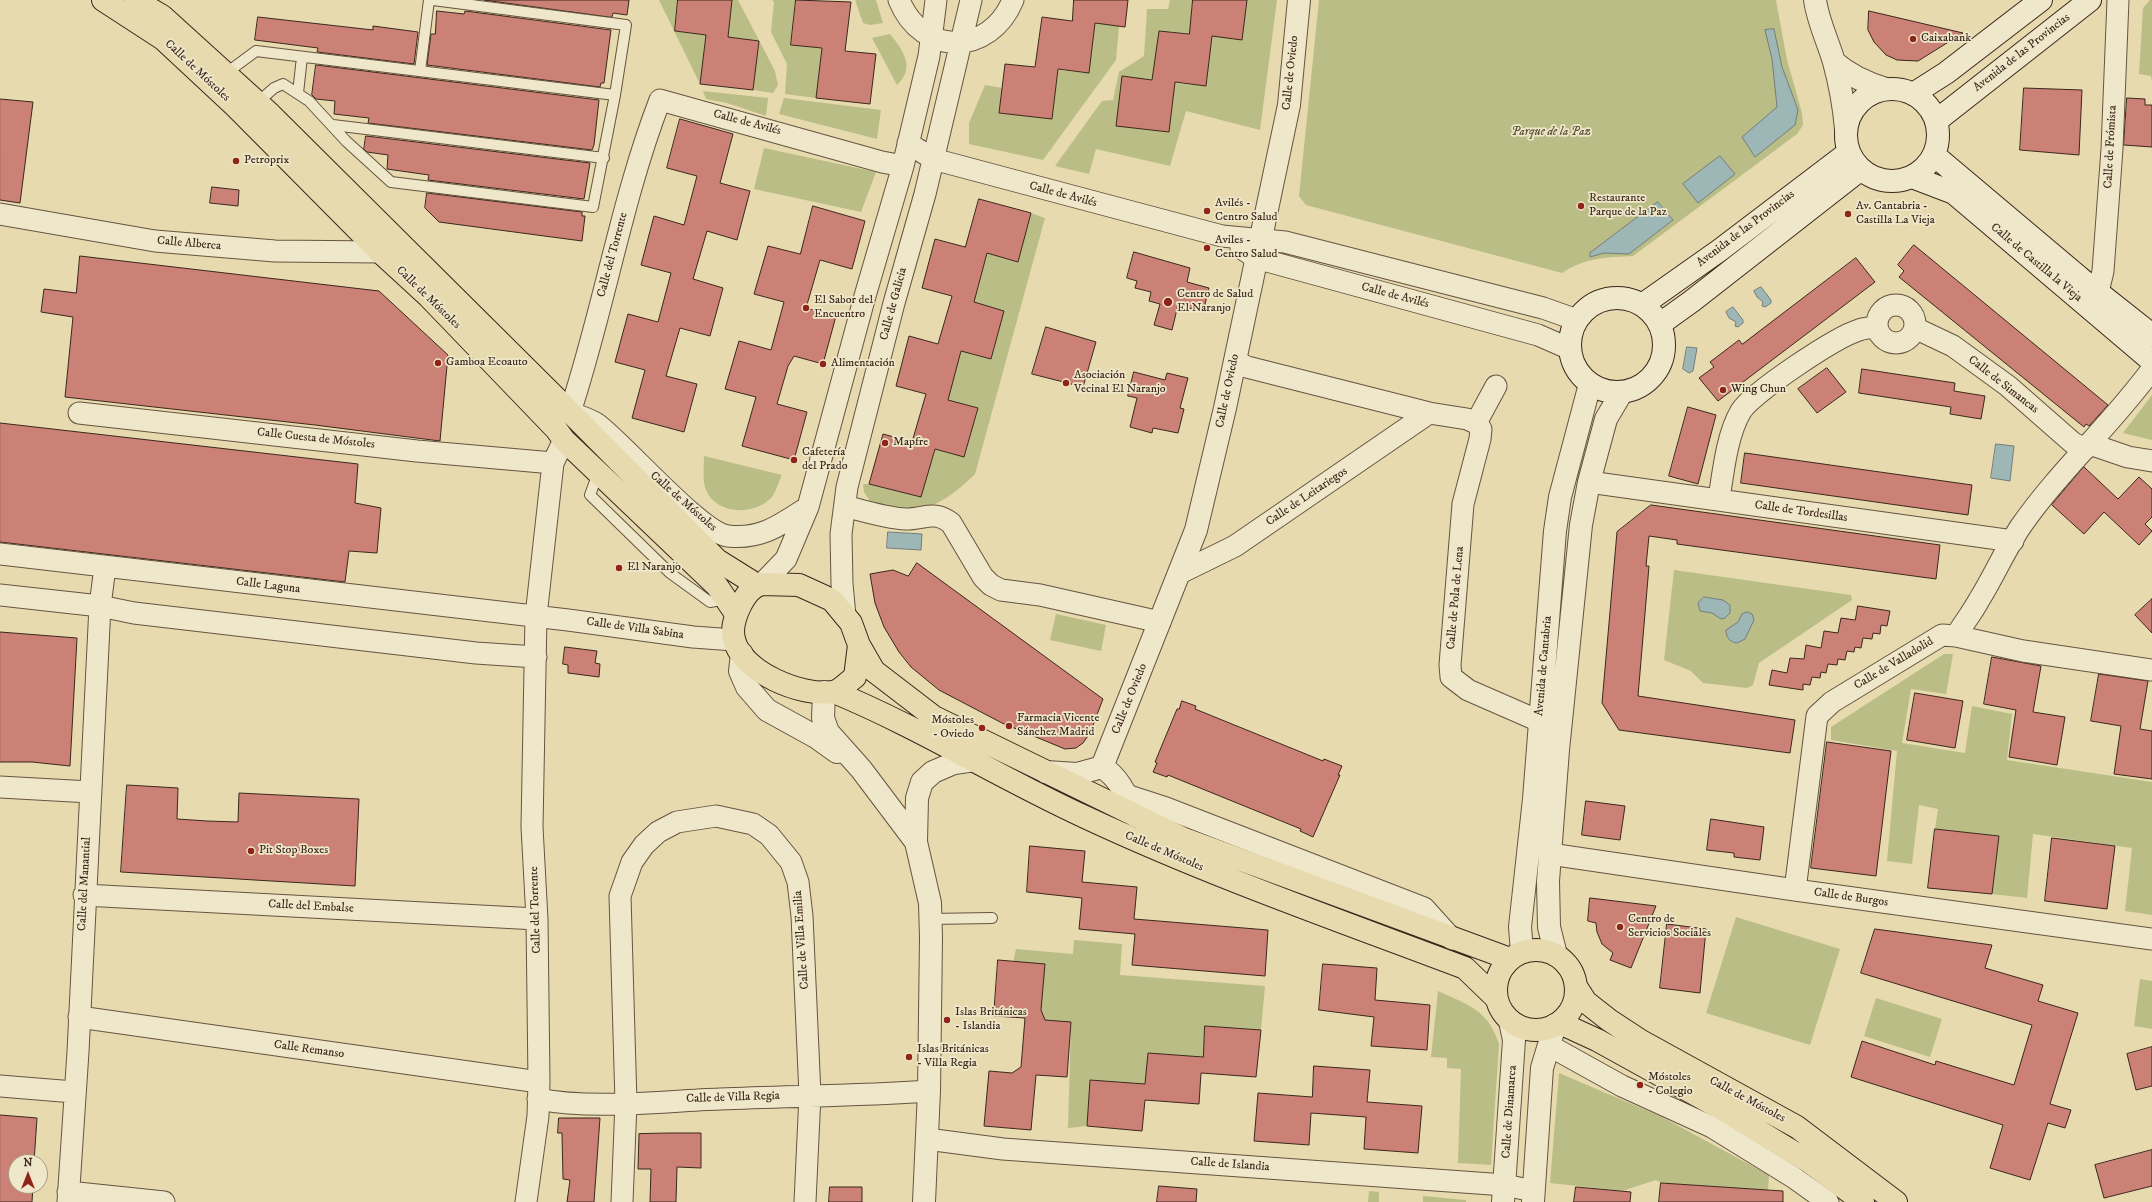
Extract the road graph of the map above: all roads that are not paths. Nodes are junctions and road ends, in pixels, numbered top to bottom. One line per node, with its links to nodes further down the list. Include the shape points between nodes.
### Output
1 (103, 0): 38 (main road, Calle de Móstoles, via 163,39 236,107)
2 (135, 0): 19 (main road, Calle de Móstoles, via 162,16)
3 (429, 0): 18 (lane)
4 (433, 0): 23 (lane, via 626,25)
5 (899, 0): 14 (street, via 904,13 913,24)
6 (936, 0): 14 (street)
7 (971, 0): 15 (street, Calle de Galicia)
8 (1013, 0): 15 (street, via 1008,13 994,29 978,39)
9 (1299, 0): 37 (street, Calle de Oviedo, via 1288,105)
10 (1815, 0): 17 (street, via 1817,14)
11 (2041, 0): 22 (street, via 1946,73)
12 (2090, 0): 26 (street, Avenida de las Provincias)
13 (2118, 0): 39 (street, Calle de Frómista, via 2112,149 2103,271)
14 (931, 37): 15 (street, via 944,42); 29 (street, via 929,56)
15 (962, 42): 32 (street, Calle de Galicia)
16 (302, 57): 18 (lane); 19 (lane, via 256,51); 21 (lane)
17 (1834, 62): 20 (street, via 1860,81); 28 (street)
18 (420, 71): 23 (lane)
19 (225, 74): 25 (main road, Calle de Móstoles)
20 (1886, 89): 22 (street); 28 (street, via 1859,102 1850,114)
21 (298, 94): 25 (lane, via 283,84 274,88); 27 (lane, via 309,101)
22 (1913, 94): 26 (street, via 1931,110)
23 (615, 95): 31 (lane)
24 (660, 100): 34 (street, Calle de Avilés); 53 (street, Calle del Torrente, via 644,141 586,364)
25 (257, 103): 53 (main road, Calle de Móstoles)
26 (1936, 121): 30 (street, via 1938,138)
27 (333, 125): 31 (lane); 31 (lane, via 346,141 391,182 399,183 593,206)
28 (1846, 129): 33 (street)
29 (908, 143): 32 (street, Calle de Avilés); 34 (street)
30 (1934, 155): 35 (street, via 1925,168); 39 (street, Calle de Castilla la Vieja)
31 (604, 158)
32 (933, 159): 37 (street, Calle de Avilés, via 1222,236); 63 (street, Calle de Galicia, via 847,487)
33 (1855, 161): 35 (street, via 1872,177 1885,181); 40 (street, Avenida de las Provincias); 42 (street, Avenida de las Provincias, via 1692,301)
34 (903, 166): 64 (street)
35 (1912, 177): 48 (street, Calle de Castilla la Vieja, via 1954,193)
36 (0, 214): 38 (street, Calle Alberca, via 155,241 275,251)
37 (1258, 249): 41 (street, Calle de Avilés, via 1285,242 1542,308); 46 (street, Calle de Avilés, via 1538,335); 47 (street, Calle de Oviedo)
38 (380, 252): 57 (main road, Calle de Móstoles, via 435,302)
39 (2098, 292): 45 (street, Calle de Castilla la Vieja)
40 (1642, 305): 41 (street, via 1621,299 1599,302 1587,309); 42 (street)
41 (1577, 320): 46 (street, via 1571,334)
42 (1660, 324): 52 (street, via 1665,342 1663,359 1654,375 1640,387)
43 (1877, 327): 44 (street, via 1885,340 1898,344 1910,338); 44 (street, via 1879,315 1884,309 1896,305 1904,307 1912,314); 62 (street, via 1859,330 1835,341 1760,392 1742,410 1731,437)
44 (1915, 328): 58 (street, Calle de Simancas, via 1953,346 2008,386 2073,442)
45 (2152, 335)
46 (1570, 349): 50 (street, via 1573,362)
47 (1235, 360): 55 (street, via 1247,367); 68 (street, Calle de Oviedo, via 1196,530)
48 (2152, 361)
49 (2152, 369): 58 (street)
50 (1590, 384): 52 (street, via 1611,392); 82 (street, Avenida de Cantabria, via 1560,497 1555,530)
51 (1496, 386): 56 (street)
52 (1622, 392): 61 (street, Avenida de Cantabria, via 1606,419)
53 (570, 412): 64 (street, Calle de Móstoles, via 597,424 690,510 727,536 770,532); 69 (main road, Calle de Móstoles, via 717,560)
54 (79, 413): 60 (street, Calle Cuesta de Móstoles)
55 (1429, 413): 56 (street, via 1467,419); 68 (street, Calle de Leitariegos, via 1235,546)
56 (1476, 424): 82 (street, Calle de Pola de Lena, via 1481,429 1463,504 1451,677 1468,690)
57 (564, 440): 60 (street, Calle del Torrente); 72 (main road, Calle de Móstoles, via 717,586)
58 (2088, 447): 59 (street, Calle de Simancas); 65 (street, via 2059,478 2021,526)
59 (2152, 461)
60 (553, 463): 73 (street, Calle del Torrente)
61 (1589, 482): 62 (street, Calle de Tordesillas); 92 (street, Avenida de Cantabria, via 1581,525)
62 (1719, 500): 65 (street, Calle de Tordesillas)
63 (845, 506): 74 (street, Calle de Galicia, via 841,534); 75 (street, via 906,519 934,515 944,517 951,522 983,577 1001,590 1040,595)
64 (808, 507): 69 (street, via 786,559)
65 (2013, 541): 76 (street)
66 (0, 554): 67 (street, Calle Laguna)
67 (105, 567): 71 (street, Calle del Manantial); 73 (street, Calle Laguna)
68 (1180, 573): 75 (street, Calle de Oviedo)
69 (759, 585): 72 (main road); 74 (main road, via 799,585 832,600)
70 (0, 595): 71 (street)
71 (100, 606): 79 (street, via 134,613 468,652); 88 (street, Calle del Manantial)
72 (731, 606): 78 (main road)
73 (536, 616): 78 (street, Calle de Villa Sabina, via 693,637); 79 (street, Calle del Torrente)
74 (845, 616): 77 (main road, via 851,623)
75 (1160, 622): 84 (street, Calle de Oviedo)
76 (1956, 636): 80 (street, Calle de Valladolid, via 1998,647); 93 (street, Calle de Valladolid, via 1942,635 1832,702 1817,716)
77 (859, 645): 81 (main road, via 855,677); 86 (main road, Calle de Móstoles, via 874,671 934,717)
78 (738, 647): 81 (main road, via 761,673 784,684 811,692); 85 (street, via 740,671 747,687 768,710 816,737)
79 (536, 657): 96 (street, Calle del Torrente, via 532,827)
80 (2152, 670)
81 (829, 692): 83 (main road, Calle de Móstoles, via 871,707); 85 (street, via 823,718 828,732)
82 (1539, 721): 100 (street, Avenida de Cantabria, via 1534,799)
83 (975, 760): 91 (street, via 954,763 932,772 922,782 917,798); 103 (main road, Calle de Móstoles, via 1083,816 1180,860 1465,968)
84 (1102, 767): 86 (street, via 1077,774); 89 (street, via 1110,772)
85 (862, 768): 91 (street)
86 (1046, 772): 90 (main road, Calle de Móstoles)
87 (0, 787): 88 (street)
88 (90, 792): 94 (street, Calle del Manantial)
89 (1126, 795): 90 (street); 98 (street, Calle de Móstoles, via 1166,808 1424,908)
90 (1136, 816): 98 (main road, Calle de Móstoles, via 1182,838)
91 (916, 842): 97 (street, via 929,897)
92 (1550, 854): 93 (street, Calle de Burgos); 101 (street, Avenida de Cantabria, via 1549,927)
93 (1794, 890): 99 (street, Calle de Burgos)
94 (84, 895): 96 (street, Calle del Embalse); 104 (street, Calle del Manantial)
95 (992, 918): 97 (lane)
96 (537, 919): 109 (street, Calle del Torrente)
97 (930, 919): 110 (street)
98 (1452, 939): 100 (main road, Calle de Móstoles)
99 (2152, 939)
100 (1516, 955): 101 (main road, via 1540,950); 103 (main road, via 1501,970 1496,984)
101 (1556, 955): 102 (main road, via 1567,964 1574,975)
102 (1576, 988): 106 (main road, via 1572,1007); 125 (main road, Calle de Móstoles, via 1586,1002 1628,1032 1797,1127)
103 (1496, 998): 105 (main road, via 1503,1014)
104 (80, 1017): 109 (street, Calle Remanso); 111 (street, Calle del Manantial)
105 (1510, 1021): 106 (main road, via 1521,1028 1532,1030 1544,1030); 115 (street, Calle de Dinamarca, via 1514,1046)
106 (1558, 1024): 107 (street); 124 (main road, Calle de Móstoles, via 1597,1040 1722,1109 1808,1161)
107 (1550, 1046): 116 (street, via 1542,1068); 123 (street, via 1622,1086 1712,1127 1793,1176)
108 (0, 1086): 111 (street)
109 (538, 1091): 113 (street, Calle de Villa Regia, via 562,1104); 119 (street, Calle del Torrente, via 538,1116)
110 (929, 1091): 112 (street, Calle de Villa Regia); 114 (street)
111 (74, 1092): 117 (street, Calle del Manantial)
112 (810, 1095): 113 (street, Calle de Villa Regia); 113 (street, Calle de Villa Emilia, via 802,916 798,882 791,862 769,835 753,824 716,816 677,822 658,832 644,845 632,862 620,896); 121 (street, Calle de Villa Emilia)
113 (626, 1103): 120 (street, Calle de Villa Emilia)
114 (927, 1139): 115 (street, Calle de Islandia); 122 (street)
115 (1504, 1194): 116 (street, Calle de Islandia)
116 (1533, 1196)
117 (68, 1197): 118 (street)
118 (164, 1202)
119 (526, 1202)
120 (622, 1202)
121 (805, 1202)
122 (924, 1202)
123 (1828, 1202)
124 (1863, 1202)
125 (1896, 1202)

